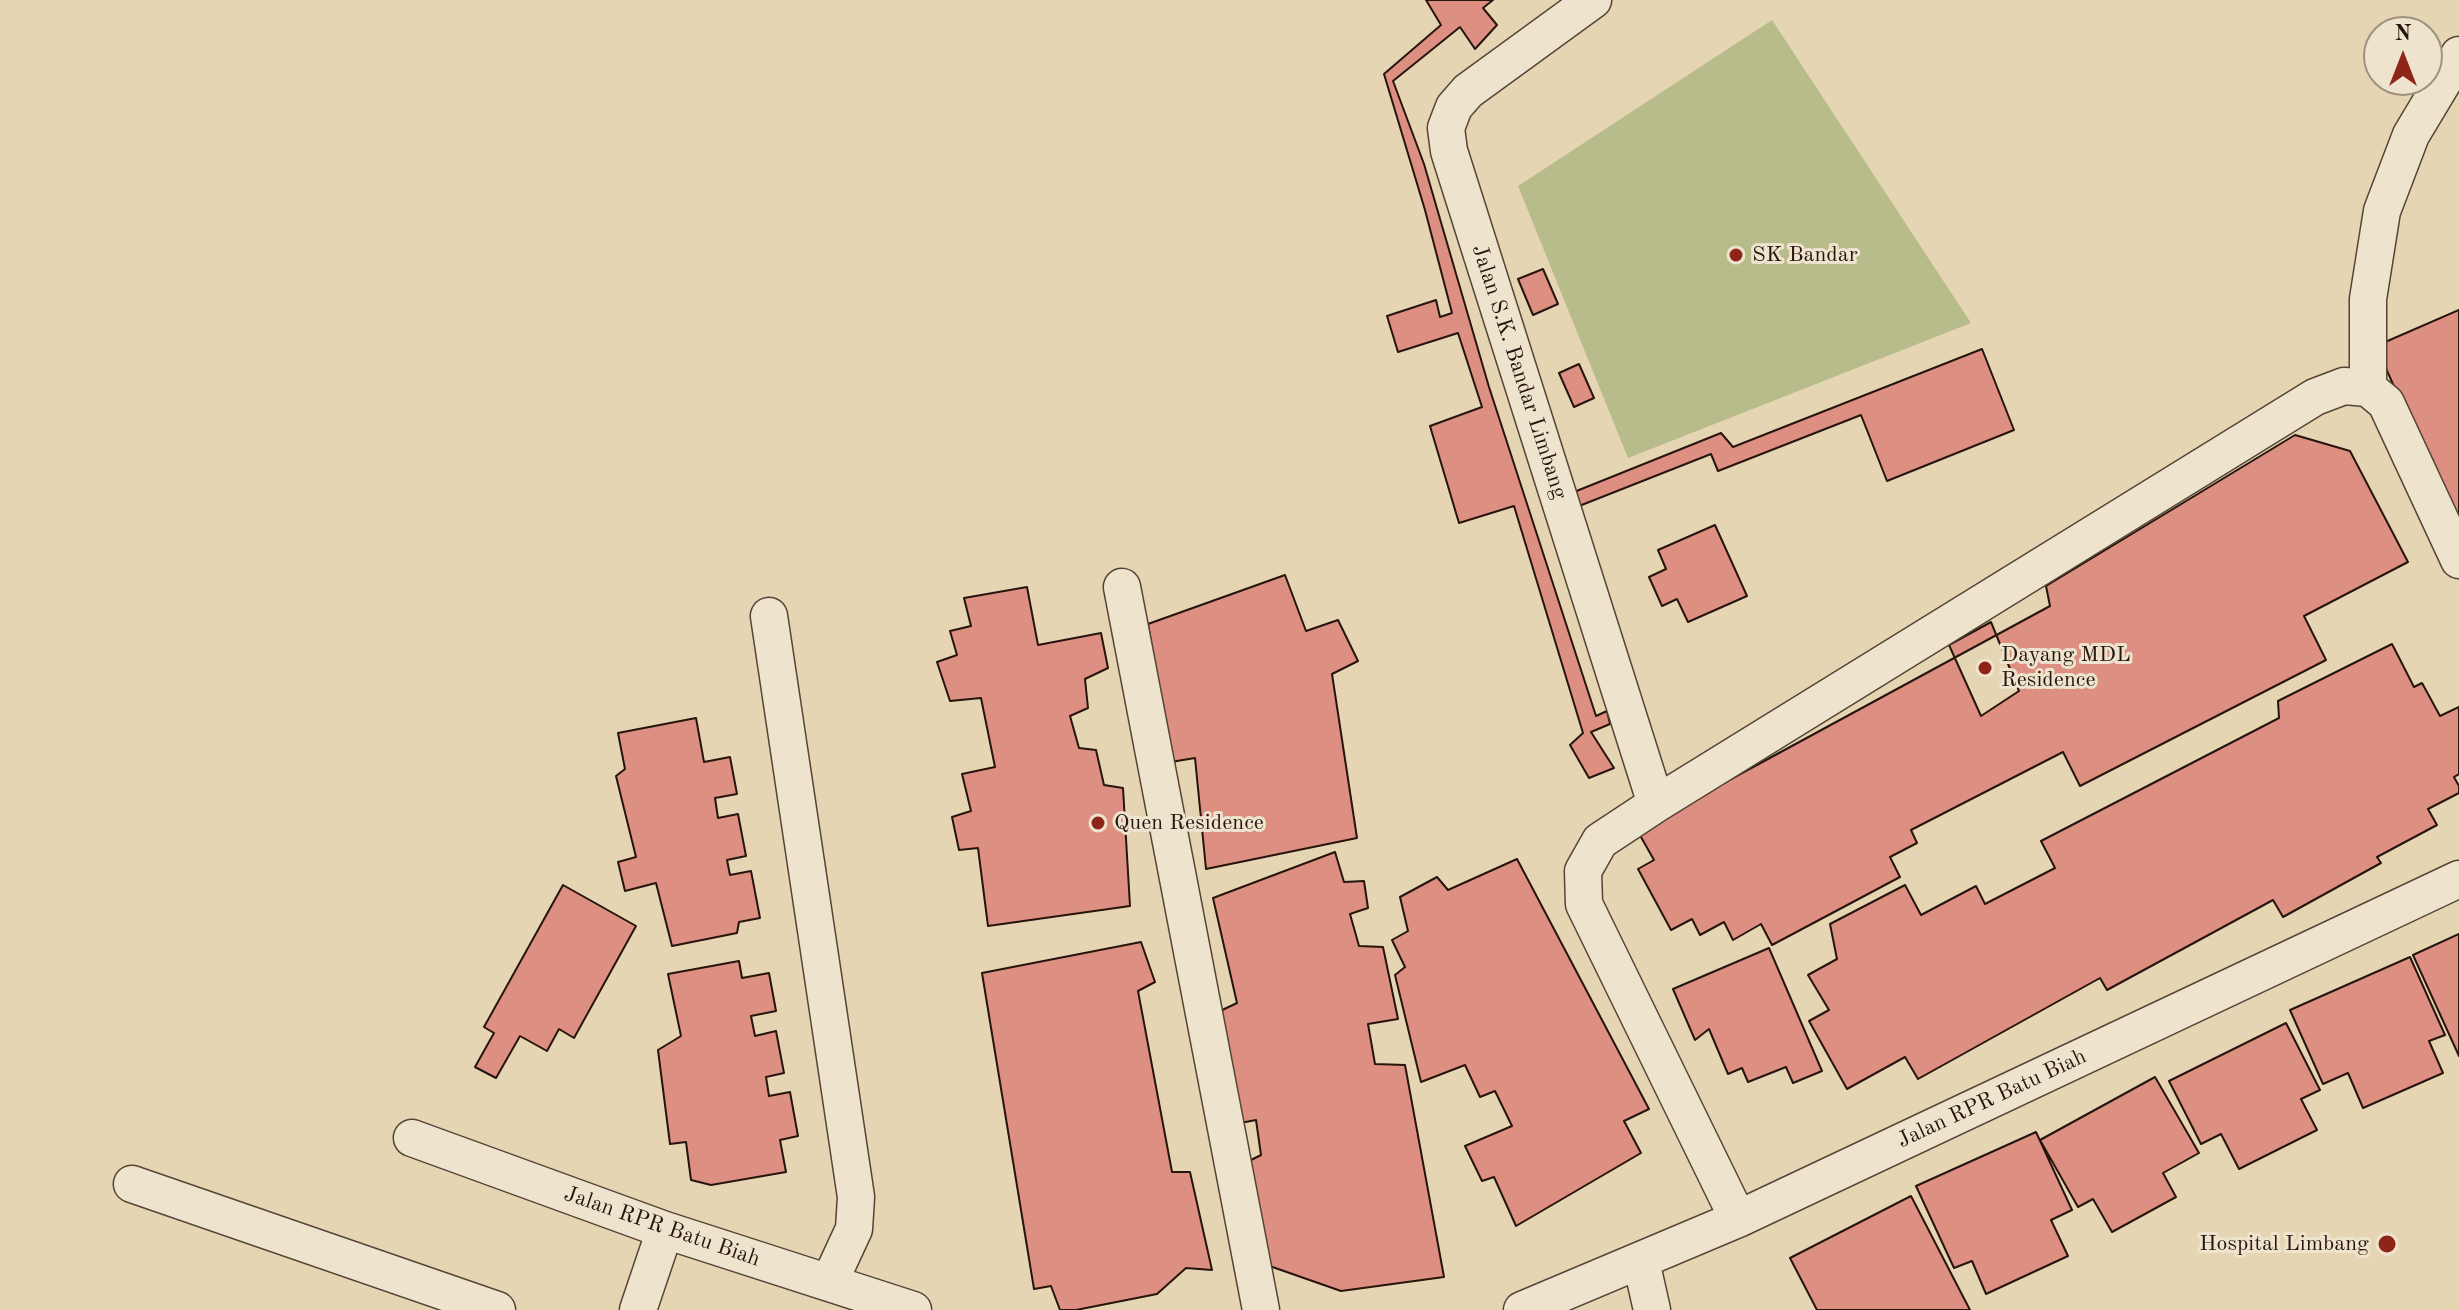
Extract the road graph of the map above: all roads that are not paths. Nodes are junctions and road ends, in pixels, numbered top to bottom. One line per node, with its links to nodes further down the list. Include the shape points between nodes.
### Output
1 (1593, 0): 7 (street, Jalan S.K. Bandar Limbang, via 1468,91 1446,128)
2 (2459, 55): 3 (street, via 2411,135 2382,211 2368,299)
3 (2368, 388): 4 (street, via 2386,403); 7 (street, via 2344,386 2315,397)
4 (2459, 560)
5 (1122, 587): 18 (street)
6 (769, 616): 14 (street, via 856,1197 854,1229)
7 (1656, 804): 11 (street, via 1600,841 1583,871 1584,904)
8 (2459, 879): 11 (street, Jalan RPR Batu Biah)
9 (412, 1138): 12 (street, Jalan RPR Batu Biah)
10 (132, 1184): 15 (street)
11 (1738, 1219): 13 (street, Jalan RPR Batu Biah)
12 (665, 1230): 14 (street, Jalan RPR Batu Biah); 16 (street)
13 (1641, 1261): 19 (street, Jalan RPR Batu Biah); 20 (street)
14 (829, 1283): 17 (street, Jalan RPR Batu Biah)
15 (497, 1310)
16 (638, 1310)
17 (913, 1310)
18 (1261, 1310)
19 (1522, 1310)
20 (1652, 1310)

